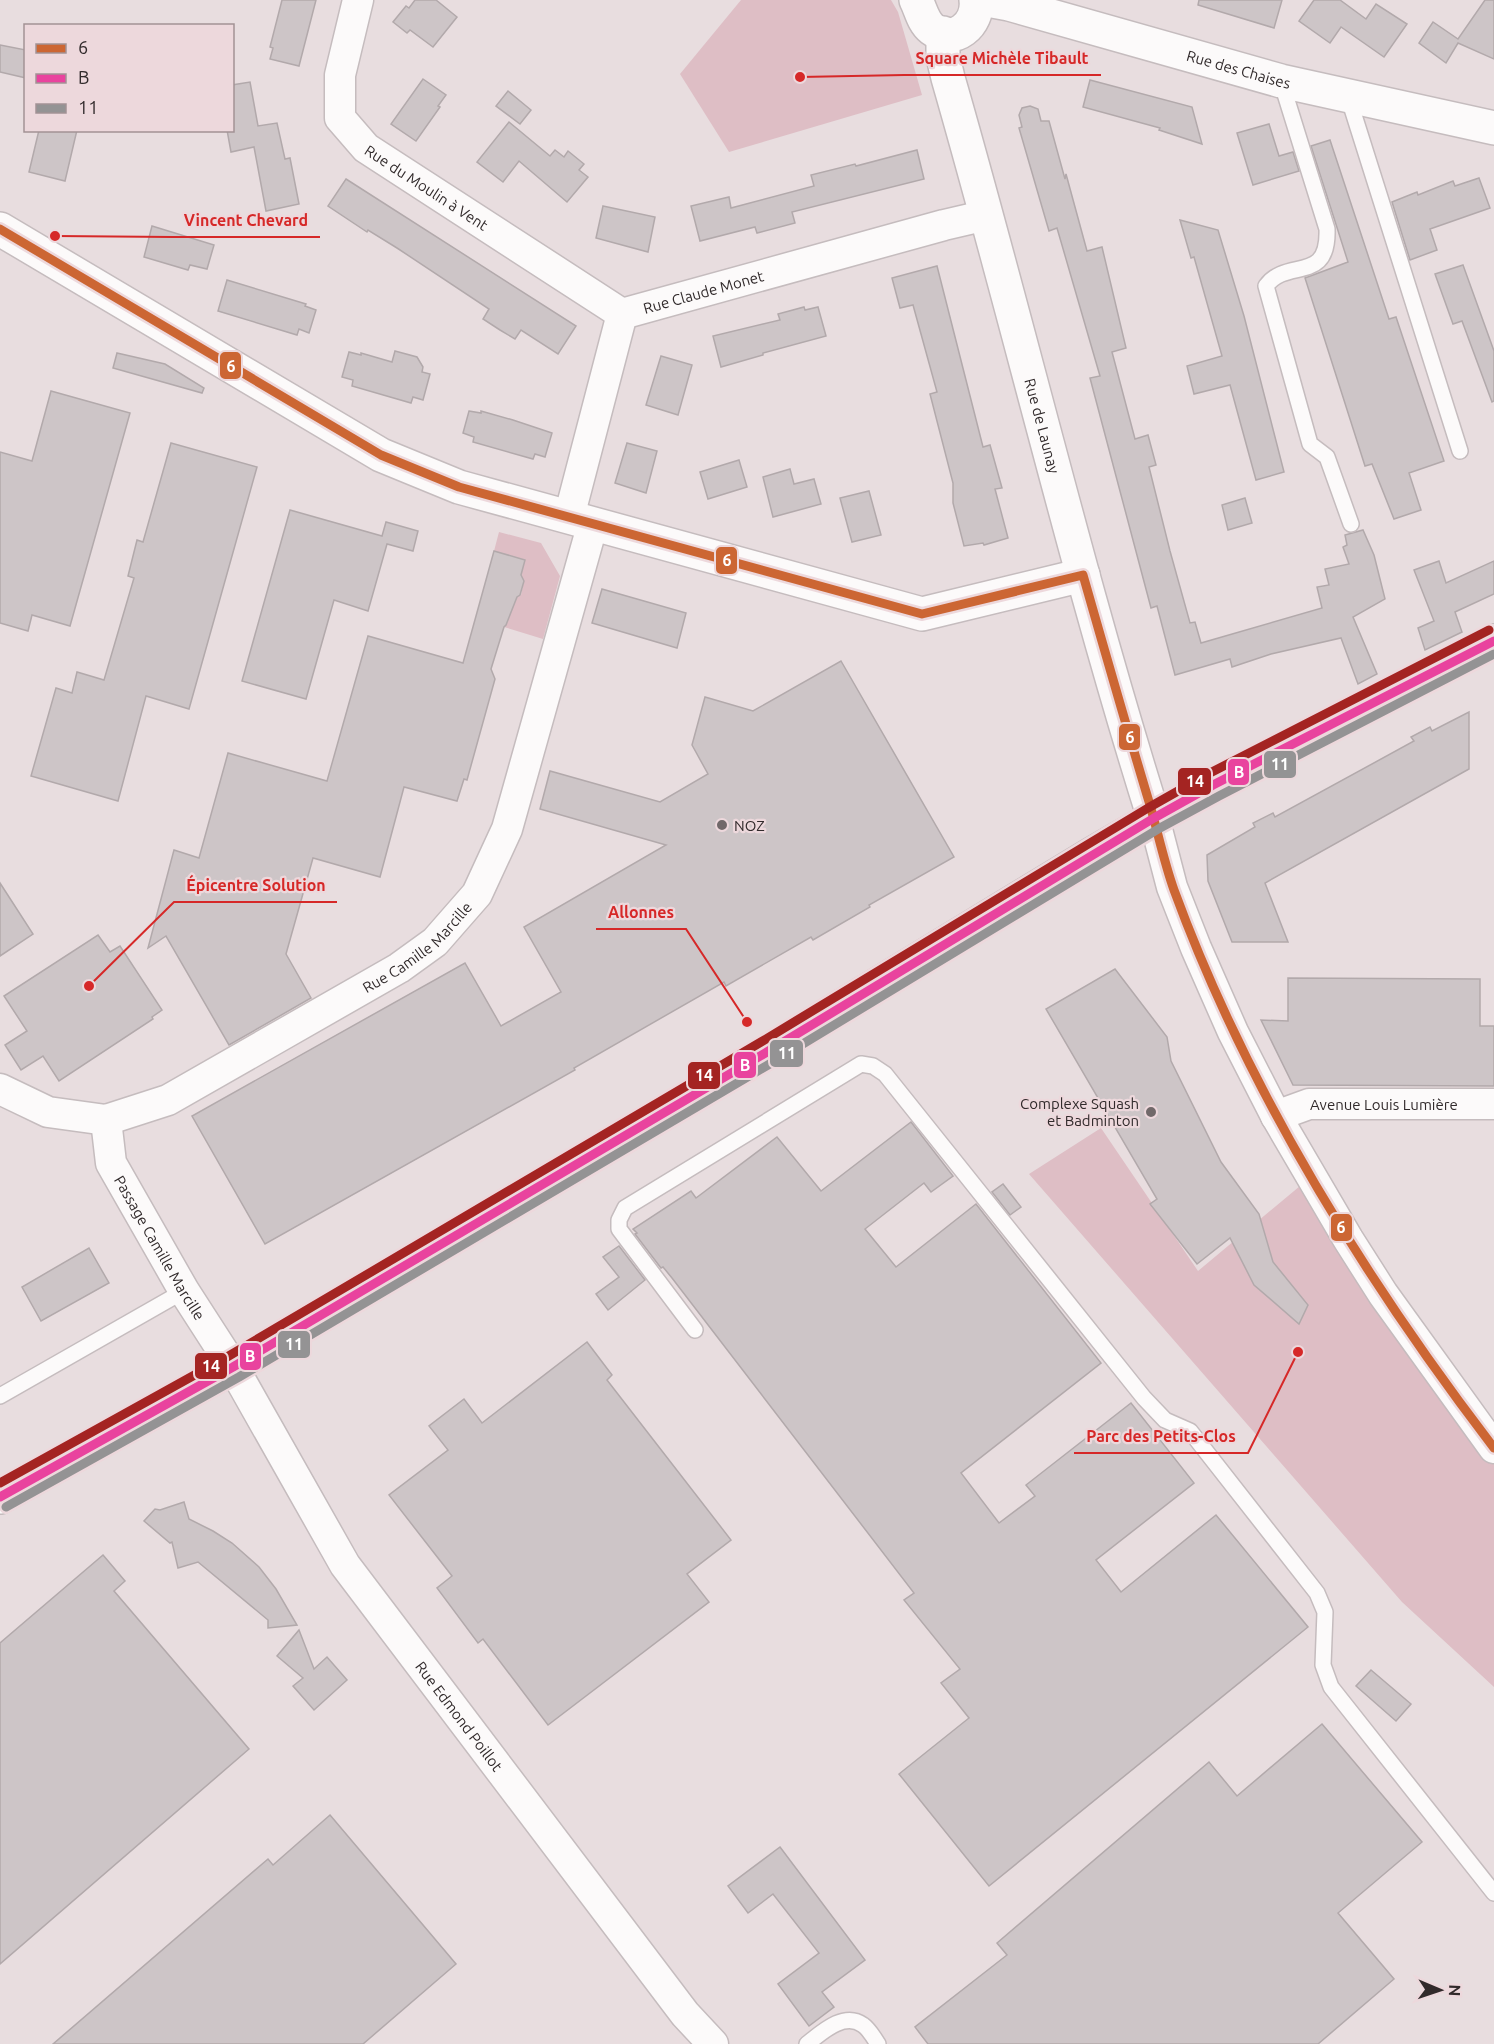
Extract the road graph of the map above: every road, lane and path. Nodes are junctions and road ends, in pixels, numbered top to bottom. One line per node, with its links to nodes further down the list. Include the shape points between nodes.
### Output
1 (358, 0): 11 (street, Rue du Moulin à Vent, via 340,75 340,118 366,148)
2 (916, 0): 5 (street, via 925,22)
3 (976, 0): 5 (street, via 978,9 970,25 962,32)
4 (987, 0): 6 (street, Rue des Chaises)
5 (943, 33): 9 (street, Rue de Launay, via 943,57)
6 (1281, 81): 7 (street, Rue des Chaises); 14 (lane, via 1327,229 1328,244 1314,265 1272,278 1266,286 1310,444 1327,457)
7 (1348, 96): 8 (street, Rue des Chaises); 12 (lane)
8 (1494, 128)
9 (987, 215): 11 (street, Rue Claude Monet); 15 (street, Rue de Launay)
10 (0, 229): 13 (street, via 381,455 459,487)
11 (622, 314): 13 (street, Rue Claude Monet)
12 (1460, 451)
13 (581, 520): 15 (street, via 922,614); 21 (street, Rue Camille Marcille, via 507,829 477,894 435,942 399,968 168,1100)
14 (1351, 524)
15 (1083, 575): 17 (street, Rue de Launay)
16 (1494, 641): 17 (street)
17 (1154, 818): 20 (street, via 1172,887 1196,948); 24 (street, via 767,1052)
18 (0, 1089): 21 (street, Rue Camille Marcille, via 48,1112)
19 (1494, 1104): 20 (street, Avenue Louis Lumière, via 1309,1104)
20 (1276, 1116): 26 (street, via 1383,1294)
21 (106, 1120): 22 (street, Passage Camille Marcille, via 111,1163)
22 (184, 1291): 24 (street, Passage Camille Marcille); 25 (lane)
23 (695, 1330): 28 (lane, via 619,1229 625,1208 861,1064 885,1074 1144,1398 1165,1420 1190,1431 1317,1593 1325,1612 1323,1665 1331,1687)
24 (232, 1367): 27 (street); 29 (street, Rue Edmond Poillot, via 345,1565 678,2004)
25 (0, 1396)
26 (1494, 1448)
27 (0, 1497)
28 (1494, 1893)
29 (713, 2044)
30 (807, 2044): 31 (lane, via 833,2024 848,2021 862,2024)
31 (878, 2044)

